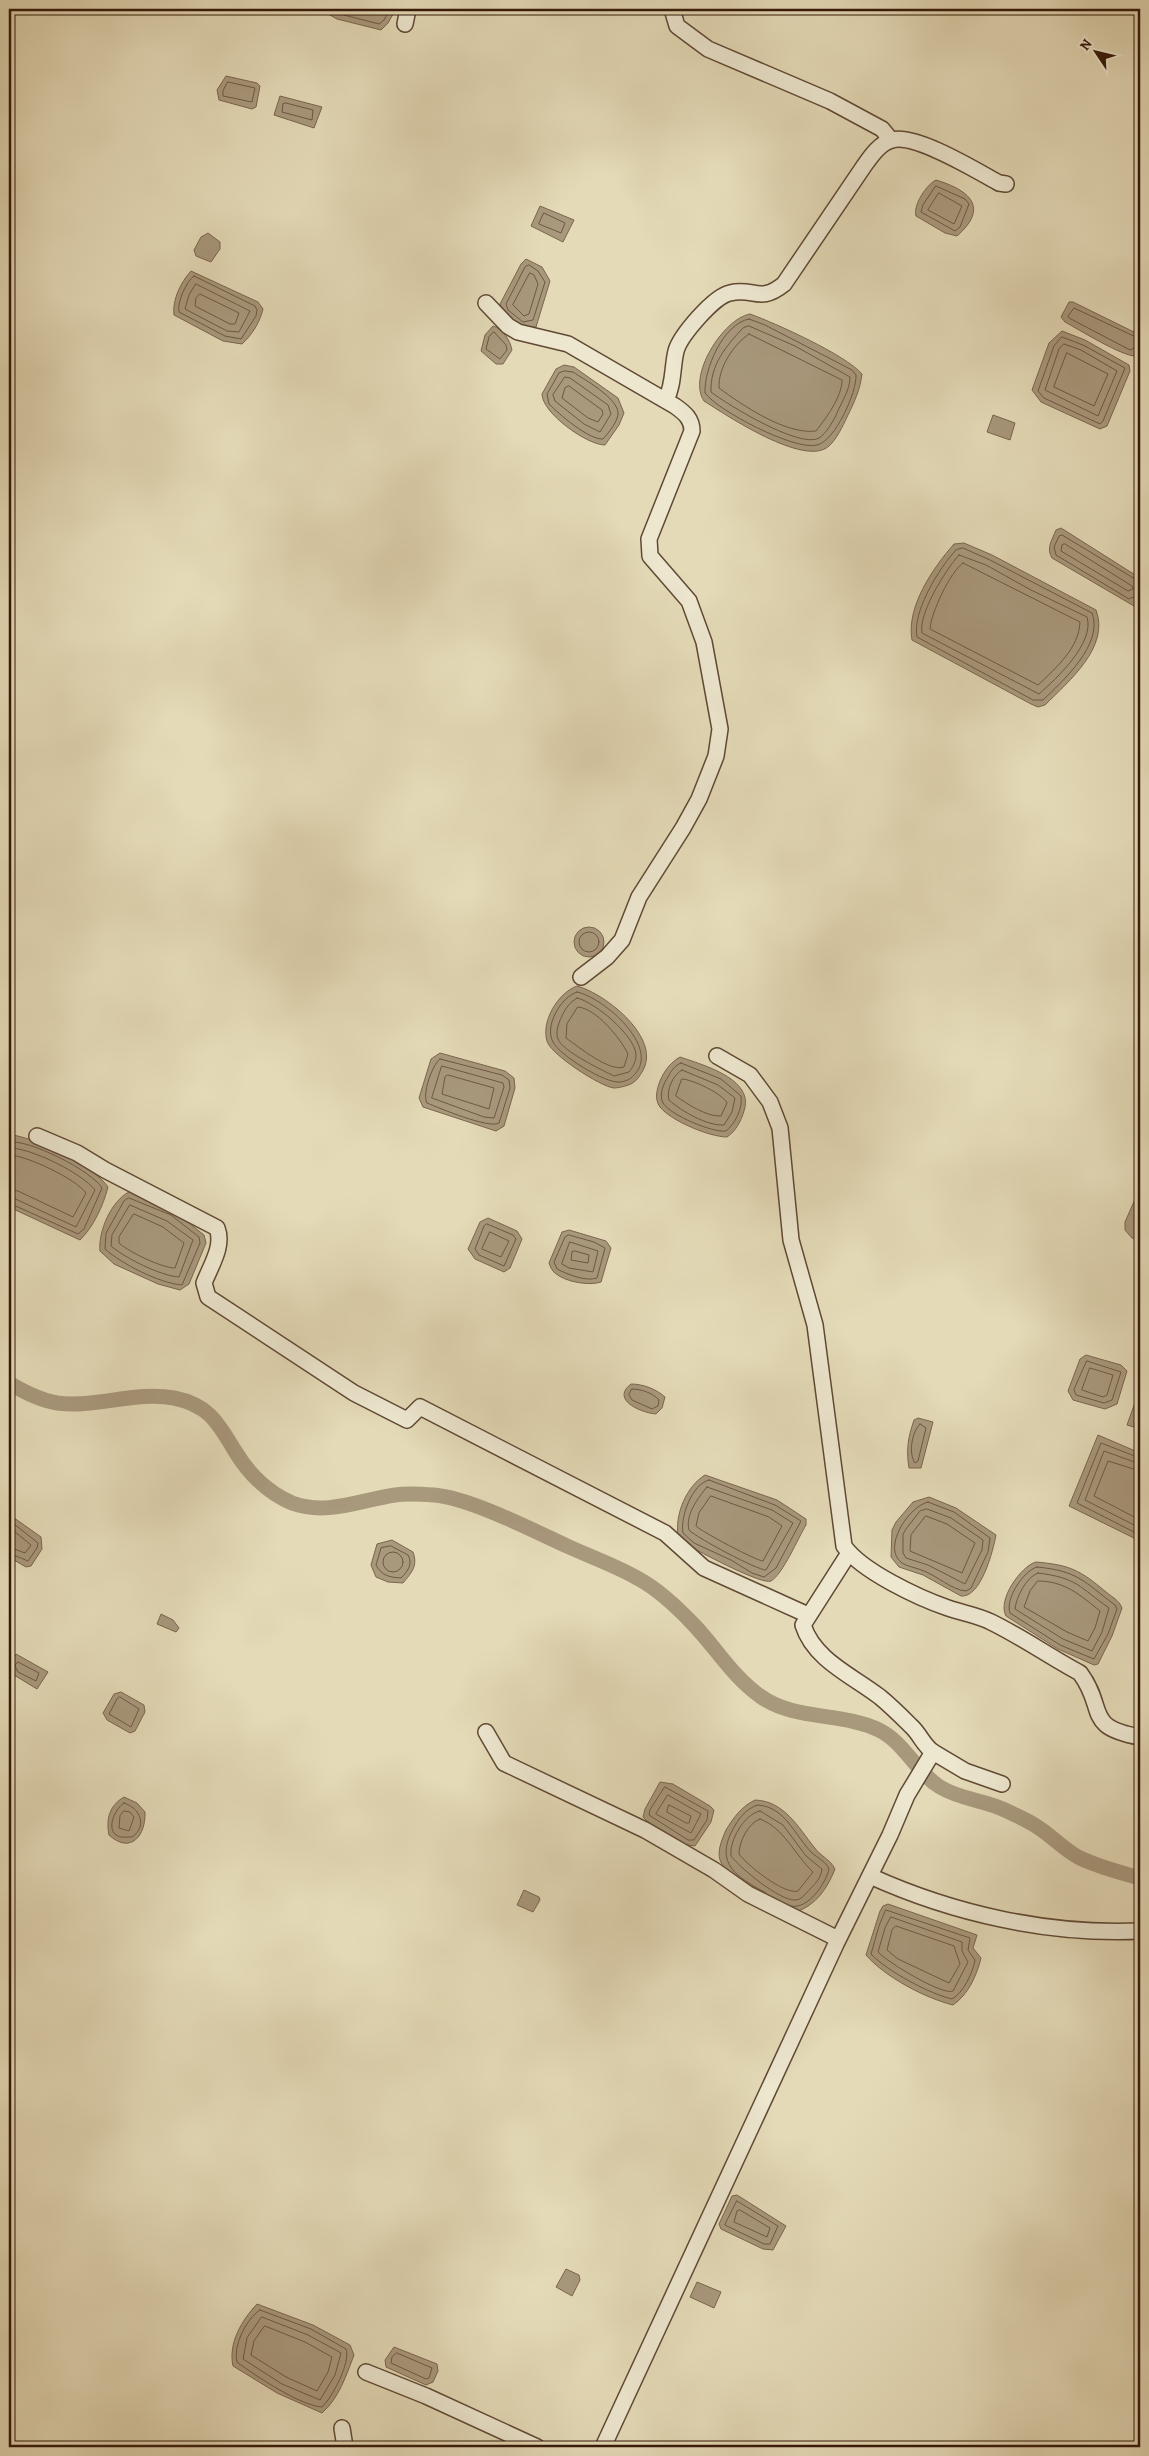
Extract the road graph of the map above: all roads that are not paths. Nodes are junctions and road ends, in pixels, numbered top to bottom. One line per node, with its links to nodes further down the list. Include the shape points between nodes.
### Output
1 (672, 9): 2 (street, via 677,26 708,50 830,101 882,129)
2 (892, 140): 3 (street, via 905,139 934,148); 5 (street, via 876,150 784,284 773,293 728,293 716,299 700,315 676,349 672,389)
3 (1006, 184)
4 (486, 303): 5 (street, via 518,332 568,344)
5 (666, 400): 6 (street, via 684,412 692,423 692,432 648,548 650,556 689,601 704,642 720,729 716,756 699,799 639,897 622,940 607,957)
6 (581, 977)
7 (717, 1056): 9 (street, via 750,1076 770,1102 780,1128 791,1240 815,1325 844,1546)
8 (37, 1136): 10 (street, via 77,1153 217,1228 220,1238 217,1252 204,1283 208,1297 354,1393 407,1420 420,1408 666,1533 704,1568)
9 (849, 1553): 10 (street); 12 (street, via 890,1582 948,1608 994,1623 1080,1673 1090,1686 1099,1718 1111,1730)
10 (808, 1615): 13 (street, via 804,1624 808,1638 831,1663 917,1730 926,1747)
11 (486, 1732): 17 (street, via 504,1763 645,1830 748,1894)
12 (1140, 1737)
13 (933, 1752): 14 (street, via 965,1771); 15 (street, via 898,1813)
14 (1002, 1784)
15 (870, 1876): 16 (street, via 970,1912 1030,1925 1076,1931); 17 (street)
16 (1140, 1931)
17 (838, 1940): 22 (street)
18 (366, 2372): 21 (street)
19 (342, 2428): 20 (street)
20 (345, 2447)
21 (537, 2447)
22 (603, 2447)

